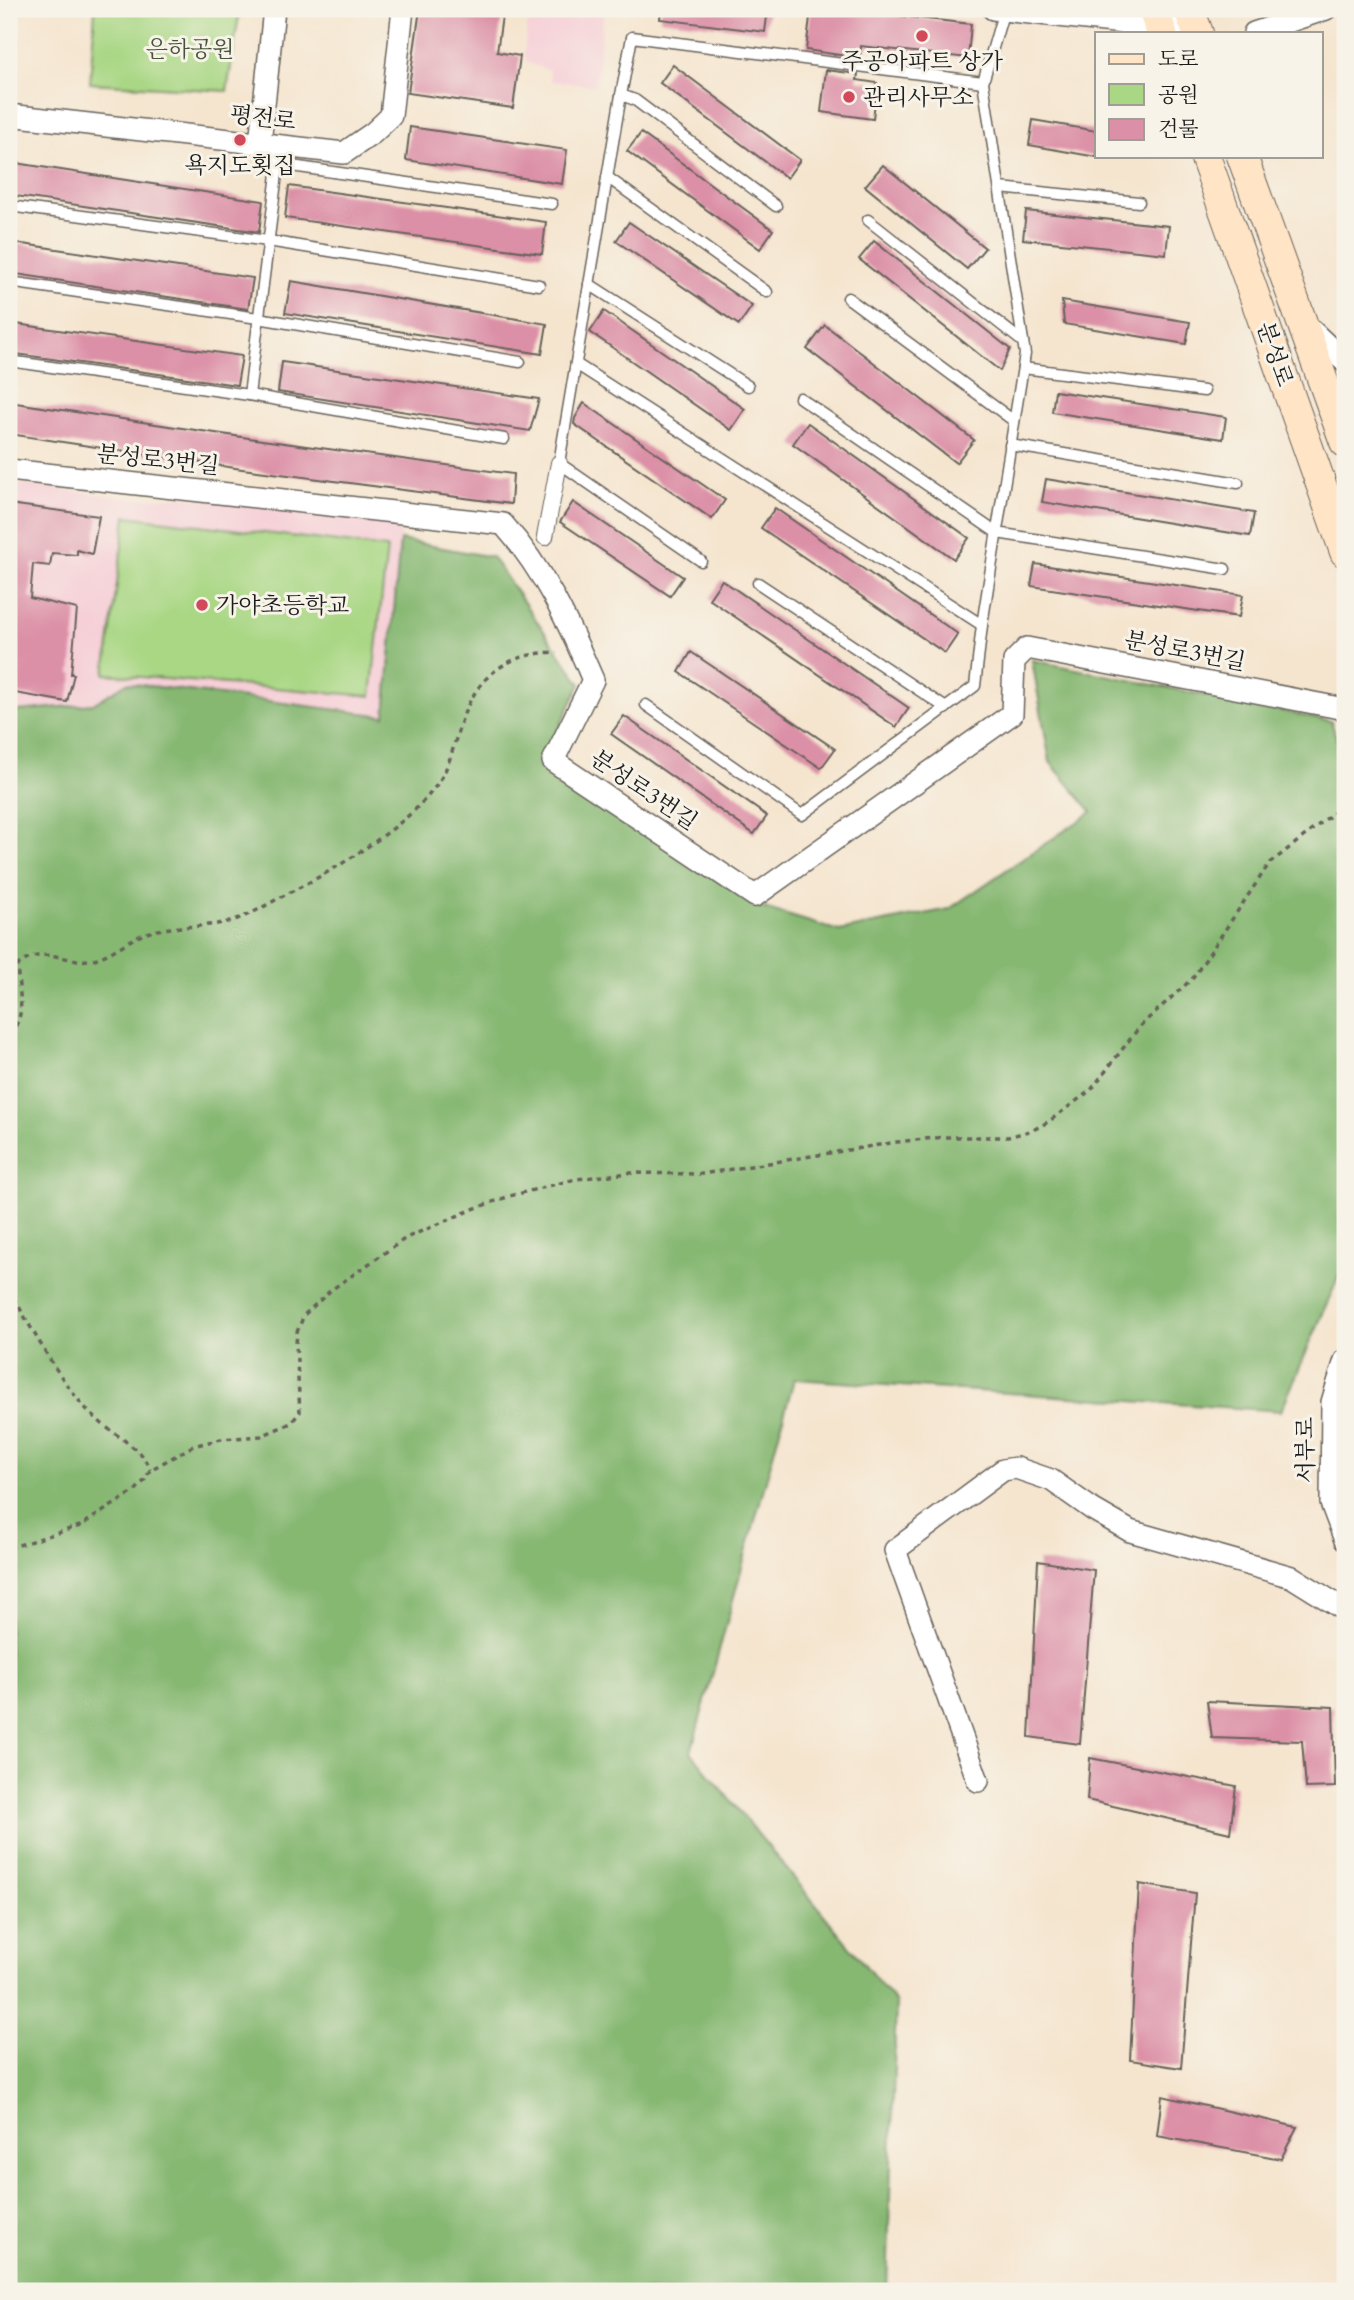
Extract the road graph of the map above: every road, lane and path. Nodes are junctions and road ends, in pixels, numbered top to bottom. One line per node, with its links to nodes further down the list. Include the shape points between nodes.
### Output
1 (274, 9): 11 (street)
2 (403, 9): 11 (street, 평전로, via 391,116 344,153)
3 (1000, 9): 5 (street); 8 (lane)
4 (1326, 9): 7 (street)
5 (1158, 23): 6 (street)
6 (1194, 24)
7 (1257, 32)
8 (983, 82): 9 (lane, via 632,37); 15 (lane)
9 (621, 94): 14 (lane); 19 (lane)
10 (9, 115): 11 (street, 평전로)
11 (273, 151): 17 (lane); 21 (lane)
12 (1206, 158): 48 (main road, 분성로)
13 (1243, 158): 28 (main road, 분성로)
14 (607, 177): 23 (lane); 25 (lane)
15 (1000, 188): 16 (lane); 29 (lane)
16 (1139, 201)
17 (552, 204)
18 (9, 206): 21 (lane)
19 (776, 206)
20 (868, 220): 29 (lane)
21 (268, 241): 24 (lane); 27 (lane)
22 (9, 282): 27 (lane)
23 (589, 284): 33 (lane); 35 (lane)
24 (539, 285)
25 (767, 292)
26 (848, 298): 39 (lane)
27 (258, 318): 31 (lane); 37 (lane)
28 (1302, 322): 32 (street); 40 (main road, 분성로)
29 (1023, 342): 34 (lane)
30 (9, 361): 37 (lane)
31 (520, 362)
32 (1345, 362)
33 (576, 364): 43 (lane); 52 (lane)
34 (1023, 368): 36 (lane); 39 (lane)
35 (748, 386)
36 (1204, 391)
37 (249, 395): 41 (lane)
38 (800, 398): 46 (lane)
39 (1014, 421): 42 (lane)
40 (1342, 425)
41 (504, 439)
42 (1010, 446): 45 (lane); 46 (lane)
43 (559, 463): 47 (street); 49 (lane)
44 (9, 470): 53 (street, 분성로3번길, via 503,524 525,548 564,611)
45 (1238, 483)
46 (997, 533): 50 (lane); 52 (lane)
47 (545, 537)
48 (1345, 552)
49 (701, 561)
50 (1225, 569)
51 (758, 583): 55 (lane)
52 (982, 625): 55 (lane, via 975,687)
53 (582, 654): 56 (street, 분성로3번길, via 593,680 553,761 755,896 1012,714 1014,661 1027,648); 58 (path, via 538,652 497,668 469,705 444,773 428,795 371,845 321,876 232,921 156,930 92,960 28,957 18,965 21,1015)
54 (646, 705): 55 (lane, via 802,816)
55 (946, 708)
56 (1345, 709)
57 (1345, 804): 61 (path, via 1269,864 1193,978 1141,1025 1091,1090 1048,1122 1008,1137 897,1142 702,1174 629,1173 576,1179 510,1196 434,1224 331,1290 304,1315 296,1344 300,1412 292,1423 261,1436 193,1446)
58 (9, 1034)
59 (9, 1290): 61 (path, via 77,1397 140,1453)
60 (1345, 1360): 62 (street, 서부로, via 1332,1402 1331,1503)
61 (150, 1470): 63 (path, via 135,1491 80,1526)
62 (1345, 1540)
63 (9, 1548)
64 (1345, 1611): 65 (street, via 1292,1577 1130,1531 1051,1480 1016,1468 1003,1470 895,1550)
65 (978, 1781)

